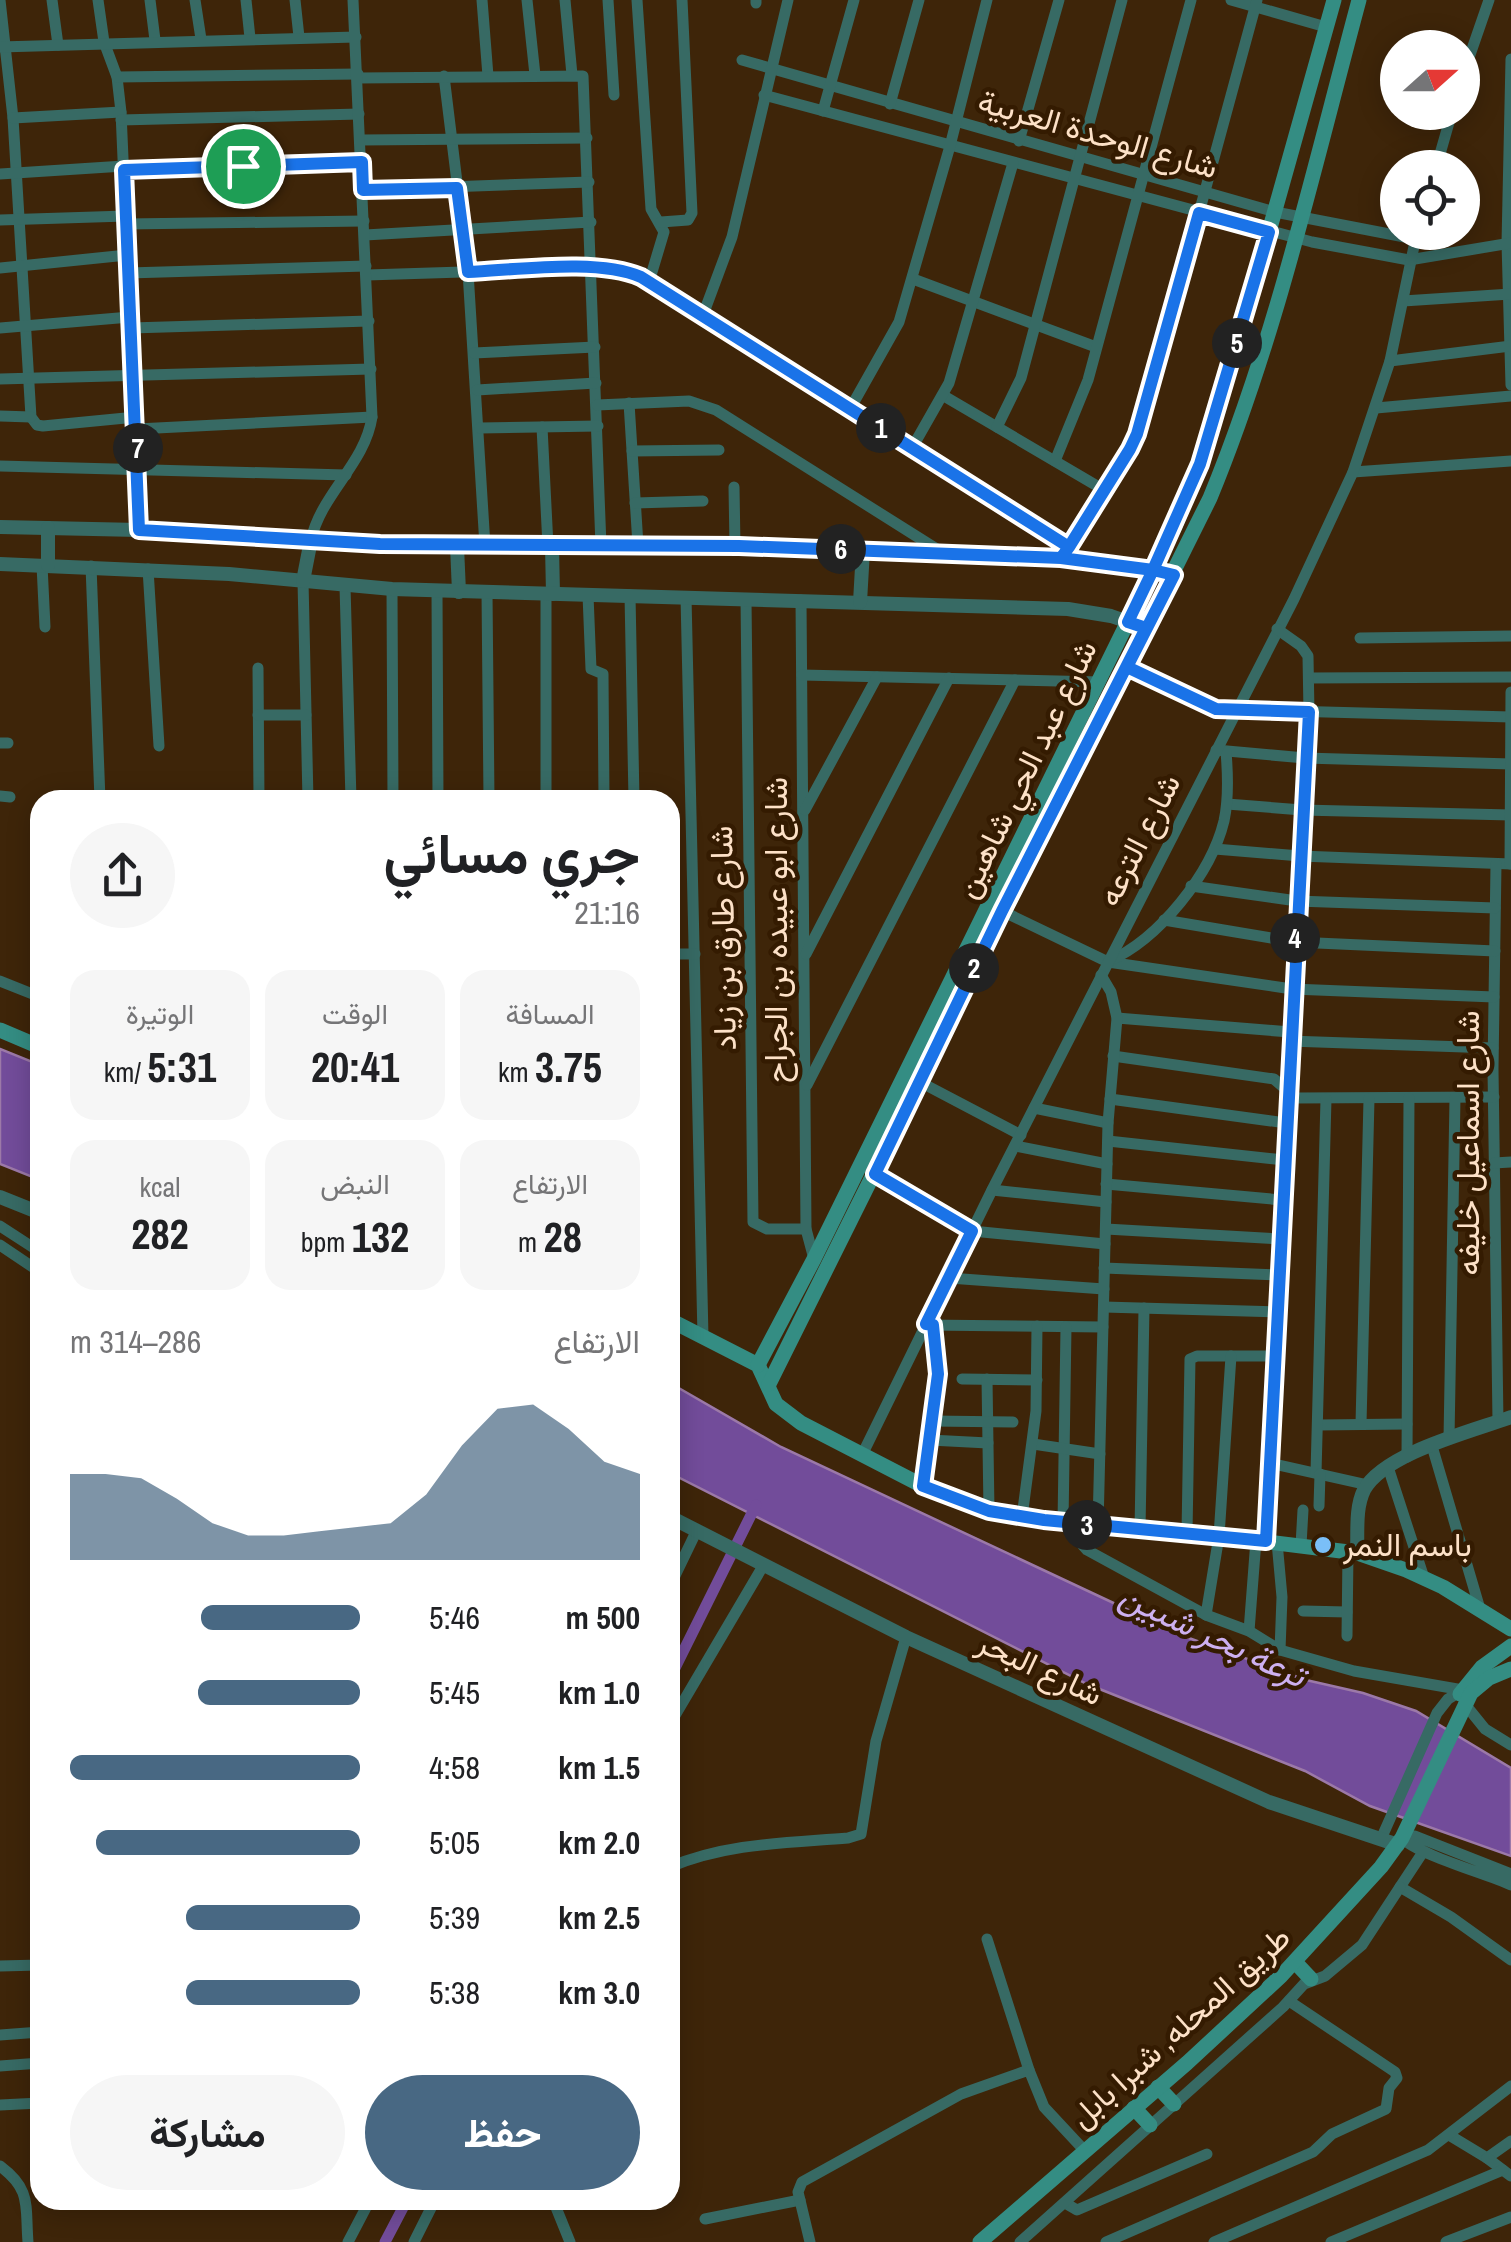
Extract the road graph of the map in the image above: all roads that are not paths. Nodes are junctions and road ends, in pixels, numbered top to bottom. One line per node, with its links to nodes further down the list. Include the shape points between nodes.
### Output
1 (0, 0): 36 (street)
2 (52, 0): 35 (street)
3 (98, 0): 34 (street)
4 (150, 0): 33 (street)
5 (195, 0): 32 (street)
6 (246, 0): 31 (street)
7 (295, 0): 29 (street)
8 (353, 0): 30 (street)
9 (482, 0): 44 (street)
10 (527, 0): 40 (street)
11 (565, 0): 41 (street)
12 (608, 0): 49 (street)
13 (638, 0): 86 (street, via 651,209)
14 (682, 0): 86 (street, via 692,213 688,220)
15 (788, 0): 39 (street)
16 (854, 0): 47 (street)
17 (919, 0): 51 (street)
18 (987, 0): 56 (street)
19 (1059, 0): 62 (street)
20 (1122, 0): 64 (street)
21 (1191, 0): 70 (street)
22 (1231, 0): 26 (street)
23 (1334, 0): 27 (main road, شارع عبد الحي شاهين)
24 (1359, 0): 80 (main road, شارع عبد الحي شاهين)
25 (1490, 0): 28 (street)
26 (1256, 4): 27 (street); 76 (street)
27 (1326, 27): 78 (main road, شارع عبد الحي شاهين)
28 (1479, 30)
29 (299, 37): 30 (street); 31 (street)
30 (356, 37): 42 (street)
31 (250, 38): 32 (street)
32 (200, 39): 33 (street)
33 (156, 40): 34 (street)
34 (104, 42): 35 (street); 45 (street)
35 (58, 45): 36 (street)
36 (3, 47): 48 (street)
37 (1511, 59): 46 (street)
38 (742, 60): 39 (street, شارع الوحدة العربية)
39 (770, 68): 47 (street, شارع الوحدة العربية); 50 (street)
40 (535, 75): 41 (street); 44 (street)
41 (572, 75): 60 (street, via 584,78)
42 (358, 76): 43 (street); 45 (street); 53 (street)
43 (444, 76): 44 (street); 59 (street)
44 (488, 76)
45 (116, 77): 54 (street)
46 (1510, 84): 58 (street)
47 (830, 86): 51 (street, شارع الوحدة العربية); 52 (street)
48 (5, 91): 55 (street)
49 (614, 95)
50 (764, 96): 52 (street, شارع الوحدة العربية); 107 (street, via 732,237)
51 (890, 104): 56 (street, شارع الوحدة العربية)
52 (824, 111): 63 (street, شارع الوحدة العربية)
53 (360, 114): 54 (street); 61 (street)
54 (121, 116): 55 (street); 67 (street)
55 (13, 118): 57 (street)
56 (956, 123): 62 (street, شارع الوحدة العربية); 63 (street)
57 (7, 133): 69 (street)
58 (1510, 134): 72 (street)
59 (451, 138): 60 (street); 61 (street); 74 (street)
60 (588, 138): 73 (street)
61 (360, 140): 65 (street)
62 (1019, 141): 64 (street, شارع الوحدة العربية)
63 (950, 146): 66 (street, شارع الوحدة العربية); 102 (street)
64 (1080, 158): 70 (street, شارع الوحدة العربية); 71 (street)
65 (362, 162): 67 (street); 75 (street)
66 (1013, 163): 71 (street, شارع الوحدة العربية); 106 (street)
67 (124, 168): 69 (street); 83 (street)
68 (0, 174): 69 (street)
69 (17, 174): 82 (street)
70 (1142, 176): 76 (street, شارع الوحدة العربية); 77 (street)
71 (1074, 179): 77 (street, شارع الوحدة العربية); 110 (street)
72 (1509, 180): 92 (street)
73 (589, 182): 74 (street); 85 (street)
74 (457, 188): 75 (street); 87 (street)
75 (363, 190): 84 (street)
76 (1204, 193): 78 (street, شارع الوحدة العربية); 79 (street)
77 (1137, 196): 79 (street, شارع الوحدة العربية); 114 (street)
78 (1275, 212): 80 (street, شارع الوحدة العربية); 89 (main road, شارع عبد الحي شاهين)
79 (1199, 213): 89 (street, شارع الوحدة العربية); 149 (street, via 1144,414)
80 (1302, 218): 88 (street, شارع الوحدة العربية); 91 (main road, شارع عبد الحي شاهين)
81 (0, 220): 82 (street)
82 (20, 220): 83 (street); 97 (street)
83 (126, 220): 84 (street); 94 (street)
84 (364, 221): 90 (street)
85 (591, 222): 87 (street); 98 (street)
86 (661, 222): 103 (street)
87 (462, 230): 90 (street); 100 (street)
88 (1380, 230)
89 (1269, 232): 91 (street, شارع الوحدة العربية); 169 (main road, شارع عبد الحي شاهين, via 1200,464)
90 (365, 235): 99 (street)
91 (1296, 239): 95 (street, شارع الوحدة العربية); 170 (main road, شارع عبد الحي شاهين, via 1242,417)
92 (1509, 243): 95 (street, شارع الوحدة العربية); 104 (street)
93 (1412, 250): 95 (street, شارع الترعه)
94 (128, 255): 97 (street); 101 (street)
95 (1410, 260): 105 (street, شارع الترعه)
96 (0, 268): 97 (street)
97 (24, 268): 112 (street)
98 (592, 268): 100 (street); 103 (street, via 622,270); 115 (street)
99 (367, 271): 100 (street); 101 (street); 108 (street)
100 (468, 272): 116 (street)
101 (128, 273): 109 (street)
102 (913, 279): 106 (street); 130 (street, via 893,337)
103 (650, 282): 107 (street)
104 (1510, 294): 105 (street); 113 (street)
105 (1403, 301): 117 (street, شارع الترعه)
106 (974, 303): 110 (street); 125 (street)
107 (703, 315): 130 (street)
108 (369, 321): 109 (street); 118 (street)
109 (131, 322): 112 (street); 119 (street)
110 (1036, 327): 114 (street); 137 (street)
111 (0, 328): 112 (street)
112 (28, 328): 121 (street)
113 (1511, 346): 117 (street); 123 (street)
114 (1096, 347): 143 (street)
115 (596, 348): 116 (street); 122 (street)
116 (474, 354): 124 (street)
117 (1390, 361): 129 (street, شارع الترعه)
118 (371, 369): 119 (street); 133 (street)
119 (134, 374): 121 (street); 134 (street)
120 (0, 379): 121 (street)
121 (29, 380): 132 (street)
122 (596, 384): 124 (street); 128 (street)
123 (1511, 385)
124 (477, 390): 138 (street)
125 (944, 396): 137 (street); 139 (street)
126 (1511, 396): 129 (street)
127 (629, 403): 128 (street); 141 (street); 163 (street, via 689,401 716,410)
128 (597, 405): 135 (street)
129 (1376, 408): 146 (street, شارع الترعه)
130 (850, 409): 139 (street)
131 (0, 416): 132 (street)
132 (31, 417): 134 (street, via 44,426)
133 (372, 417): 134 (street); 147 (street)
134 (137, 423): 145 (street)
135 (598, 426): 136 (street); 160 (street)
136 (542, 427): 138 (street); 159 (street)
137 (997, 427): 143 (street)
138 (480, 428): 158 (street)
139 (912, 448): 164 (street)
140 (719, 450): 141 (street)
141 (632, 452): 151 (street)
142 (1511, 460): 146 (street)
143 (1055, 461): 149 (street)
144 (0, 466): 145 (street)
145 (138, 470): 147 (street); 154 (street)
146 (1352, 472): 187 (street, شارع الترعه)
147 (346, 475): 155 (street)
148 (734, 487): 161 (street)
149 (1104, 490): 164 (street)
150 (703, 501): 151 (street)
151 (635, 503): 156 (street)
152 (0, 528): 153 (street)
153 (48, 528): 154 (street); 166 (street)
154 (139, 530): 155 (street)
155 (311, 540): 157 (street); 171 (street)
156 (638, 545): 160 (street); 161 (street)
157 (457, 546): 158 (street); 175 (street)
158 (485, 546): 159 (street)
159 (550, 546): 160 (street); 177 (street)
160 (600, 546)
161 (735, 546): 162 (street)
162 (863, 550): 163 (street); 183 (street)
163 (943, 553): 164 (street)
164 (1065, 553): 169 (street)
165 (0, 564): 166 (street)
166 (45, 565): 167 (street); 185 (street)
167 (90, 566): 168 (street); 209 (street)
168 (148, 568): 171 (street); 205 (street)
169 (1153, 570): 170 (street); 184 (main road, شارع عبد الحي شاهين)
170 (1174, 575): 186 (main road, شارع عبد الحي شاهين)
171 (303, 581): 172 (street); 202 (street)
172 (346, 586): 173 (street); 212 (street)
173 (392, 589): 174 (street); 213 (street)
174 (437, 591): 175 (street); 214 (street)
175 (459, 592): 176 (street)
176 (487, 592): 177 (street); 215 (street)
177 (550, 594): 178 (street); 216 (street)
178 (588, 595): 179 (street); 217 (street, via 591,668 602,672)
179 (630, 596): 180 (street); 218 (street)
180 (686, 598): 181 (street); 235 (street)
181 (746, 599): 182 (street); 283 (street, شارع طارق بن زياد, via 753,1222 758,1228)
182 (802, 600): 183 (street); 192 (street, شارع ابو عبيده بن الجراح)
183 (860, 602): 184 (street, via 1068,608)
184 (1128, 622): 186 (street); 198 (main road, شارع عبد الحي شاهين)
185 (45, 627)
186 (1146, 628): 190 (main road, شارع عبد الحي شاهين)
187 (1277, 628): 196 (street, via 1302,646); 200 (street, شارع الترعه)
188 (1511, 636): 189 (street)
189 (1360, 638)
190 (1127, 667): 200 (street, via 1198,703); 229 (main road, شارع عبد الحي شاهين)
191 (258, 668): 203 (street)
192 (802, 675): 194 (street); 221 (street, شارع ابو عبيده بن الجراح)
193 (1511, 676): 196 (street)
194 (877, 677): 195 (street); 221 (street)
195 (949, 678): 197 (street); 237 (street)
196 (1309, 678): 201 (street)
197 (1016, 680): 198 (street); 256 (street)
198 (1100, 682): 290 (main road, شارع عبد الحي شاهين)
199 (1511, 692): 204 (street)
200 (1235, 711): 201 (street); 206 (street, شارع الترعه)
201 (1309, 712): 204 (street); 207 (street)
202 (306, 714): 203 (street); 211 (street)
203 (258, 715): 210 (street)
204 (1511, 717): 208 (street)
205 (159, 746)
206 (1221, 751): 207 (street); 219 (street); 238 (street, شارع الترعه)
207 (1305, 758): 208 (street); 220 (street)
208 (1511, 764): 222 (street)
209 (100, 790)
210 (259, 790)
211 (308, 790)
212 (351, 790)
213 (393, 790)
214 (438, 790)
215 (489, 790)
216 (546, 790)
217 (604, 790)
218 (634, 790)
219 (1227, 804): 220 (street); 223 (street)
220 (1302, 810): 222 (street); 224 (street)
221 (803, 814): 237 (street, شارع ابو عبيده بن الجراح)
222 (1511, 815): 226 (street)
223 (1214, 849): 224 (street); 227 (street)
224 (1300, 856): 225 (street); 228 (street)
225 (1496, 864): 226 (street); 230 (street, شارع اسماعيل خليفه)
226 (1510, 864)
227 (1191, 886): 228 (street); 232 (street)
228 (1297, 901): 230 (street); 233 (street)
229 (1002, 911): 238 (street); 255 (main road, شارع عبد الحي شاهين)
230 (1495, 912): 231 (street); 236 (street, شارع اسماعيل خليفه)
231 (1511, 917)
232 (1164, 920): 233 (street); 238 (street, via 1138,946)
233 (1295, 942): 236 (street); 242 (street)
234 (680, 954): 235 (street)
235 (694, 954): 304 (street)
236 (1494, 957): 239 (street); 244 (street, شارع اسماعيل خليفه)
237 (804, 958): 256 (street, شارع ابو عبيده بن الجراح)
238 (1108, 962): 240 (street, شارع الترعه); 242 (street)
239 (1511, 963)
240 (1101, 976): 247 (street); 264 (street, شارع الترعه)
241 (0, 981): 243 (street)
242 (1292, 989): 244 (street); 249 (street)
243 (30, 993)
244 (1494, 997): 245 (street, شارع اسماعيل خليفه)
245 (1494, 1016): 246 (street); 251 (street, شارع اسماعيل خليفه)
246 (1511, 1016)
247 (1116, 1018): 249 (street); 252 (street)
248 (0, 1030): 250 (main road)
249 (1290, 1037): 251 (street); 257 (street)
250 (30, 1043)
251 (1494, 1048): 253 (street, شارع اسماعيل خليفه)
252 (1113, 1056): 257 (street, via 1274,1079); 262 (street)
253 (1493, 1068): 254 (street); 258 (street, شارع اسماعيل خليفه)
254 (1511, 1068)
255 (920, 1082): 269 (street); 275 (main road, شارع عبد الحي شاهين)
256 (805, 1090): 283 (street, شارع ابو عبيده بن الجراح)
257 (1287, 1092): 263 (street); 268 (street)
258 (1494, 1097): 261 (street); 266 (street, شارع اسماعيل خليفه)
259 (1369, 1098): 260 (street); 263 (street); 316 (street)
260 (1410, 1098): 261 (street); 317 (street)
261 (1456, 1098): 319 (street)
262 (1110, 1099): 267 (street); 268 (street)
263 (1326, 1099): 318 (street)
264 (1034, 1108): 267 (street); 269 (street, شارع الترعه)
265 (1511, 1115): 266 (street)
266 (1494, 1116): 274 (street, شارع اسماعيل خليفه)
267 (1108, 1123): 270 (street)
268 (1286, 1123): 271 (street)
269 (1018, 1140): 273 (street); 277 (street, شارع الترعه)
270 (1108, 1142): 271 (street); 273 (street)
271 (1284, 1160): 279 (street)
272 (1511, 1162): 274 (street)
273 (1107, 1164): 276 (street)
274 (1494, 1164): 312 (street, شارع اسماعيل خليفه)
275 (875, 1174): 285 (street); 311 (main road, شارع عبد الحي شاهين)
276 (1106, 1184): 279 (street); 280 (street)
277 (992, 1190): 280 (street); 285 (street, شارع الترعه)
278 (0, 1198): 281 (street)
279 (1282, 1200): 286 (street)
280 (1106, 1202): 284 (street)
281 (30, 1209)
282 (0, 1226): 289 (street)
283 (806, 1229): 290 (street, شارع ابو عبيده بن الجراح)
284 (1106, 1229): 286 (street); 287 (street)
285 (972, 1231): 287 (street); 294 (street, شارع الترعه)
286 (1280, 1239): 293 (street)
287 (1105, 1244): 292 (street)
288 (0, 1246): 291 (street)
289 (30, 1246)
290 (814, 1259): 307 (main road, شارع عبد الحي شاهين)
291 (30, 1266)
292 (1104, 1268): 293 (street); 295 (street)
293 (1279, 1274): 298 (street)
294 (949, 1278): 295 (street); 300 (street, شارع الترعه)
295 (1104, 1290): 296 (street)
296 (1104, 1307): 297 (street); 303 (street)
297 (1144, 1308): 298 (street); 341 (street)
298 (1277, 1312): 306 (street)
299 (680, 1325): 304 (main road)
300 (930, 1325): 301 (street); 313 (street, via 939,1360); 326 (street, شارع الترعه)
301 (1036, 1326): 302 (street); 310 (street)
302 (1066, 1327): 303 (street); 324 (street)
303 (1103, 1327): 325 (street)
304 (704, 1337): 307 (main road)
305 (1231, 1356): 306 (street); 342 (street, via 1190,1359); 343 (street)
306 (1275, 1356): 328 (street)
307 (758, 1366): 311 (main road)
308 (962, 1379): 309 (street)
309 (987, 1379): 310 (street); 314 (street)
310 (1037, 1380): 322 (street)
311 (769, 1384): 326 (main road, via 788,1414)
312 (1504, 1420): 319 (street)
313 (932, 1421): 314 (street); 320 (street)
314 (988, 1422): 315 (street); 321 (street)
315 (1013, 1422)
316 (1361, 1424): 317 (street); 318 (street)
317 (1408, 1424): 327 (street)
318 (1318, 1425): 330 (street)
319 (1449, 1439): 323 (street)
320 (930, 1440): 321 (street); 332 (street)
321 (988, 1443): 335 (street)
322 (1033, 1444): 324 (street); 336 (street)
323 (1432, 1446): 327 (street); 350 (street)
324 (1065, 1449): 325 (street); 338 (street)
325 (1100, 1454): 339 (street)
326 (862, 1455): 332 (main road)
327 (1407, 1457): 329 (street)
328 (1270, 1463): 330 (street); 344 (street)
329 (1388, 1467): 331 (street); 349 (street)
330 (1318, 1474): 331 (street); 333 (street)
331 (1368, 1485): 346 (street)
332 (923, 1486): 335 (main road)
333 (1318, 1506)
334 (1304, 1510): 345 (street)
335 (989, 1511): 336 (main road)
336 (1022, 1516): 338 (main road)
337 (680, 1522): 340 (street, شارع البحر)
338 (1063, 1523): 339 (main road); 353 (street, via 1086,1550)
339 (1098, 1526): 341 (main road)
340 (697, 1530): 347 (street); 348 (street, شارع البحر)
341 (1140, 1530): 342 (main road)
342 (1187, 1534): 343 (main road)
343 (1219, 1536): 344 (main road); 353 (street)
344 (1267, 1541): 345 (main road); 354 (street); 358 (street, via 1282,1597)
345 (1302, 1546): 346 (main road)
346 (1352, 1552): 349 (main road); 352 (street)
347 (680, 1565)
348 (763, 1566): 357 (street, شارع البحر); 360 (street)
349 (1424, 1578): 350 (main road)
350 (1480, 1609): 355 (main road)
351 (1303, 1611): 352 (street)
352 (1347, 1612): 356 (street)
353 (1206, 1615): 354 (street)
354 (1249, 1630): 358 (street)
355 (1509, 1635): 361 (main road)
356 (1347, 1636)
357 (906, 1637): 363 (street, شارع البحر, via 1269,1802 1352,1832); 366 (street, via 876,1741 861,1834 729,1848)
358 (1280, 1650): 361 (street)
359 (1511, 1669): 361 (main road, via 1480,1685)
360 (680, 1707)
361 (1460, 1709): 362 (street); 363 (street, via 1448,1698 1437,1713); 364 (main road, طريق المحله, شبرا بابل)
362 (1511, 1744)
363 (1384, 1832): 364 (street, شارع البحر)
364 (1403, 1837): 365 (street); 367 (street); 374 (main road, طريق المحله, شبرا بابل)
365 (1422, 1852): 368 (street); 369 (street)
366 (680, 1863)
367 (1511, 1874)
368 (1511, 1885)
369 (1400, 1887): 371 (street); 374 (street, via 1362,1945 1325,1976)
370 (987, 1939): 380 (street)
371 (1511, 1960)
372 (30, 1964): 373 (street)
373 (0, 1966)
374 (1303, 1971): 375 (street); 382 (main road, طريق المحله, شبرا بابل)
375 (1289, 2001): 382 (street); 407 (street, via 1395,2072 1386,2109 1332,2134 1313,2152)
376 (30, 2033): 377 (street)
377 (0, 2035)
378 (30, 2064): 379 (street)
379 (0, 2066)
380 (1029, 2070): 388 (street, via 1044,2107); 393 (street, via 960,2094 807,2179)
381 (1511, 2086): 386 (street)
382 (1166, 2096): 385 (main road, طريق المحله, شبرا بابل); 385 (street)
383 (30, 2104): 384 (street)
384 (0, 2105)
385 (1142, 2117): 388 (main road, طريق المحله, شبرا بابل); 394 (street)
386 (1449, 2134): 390 (street); 408 (street, via 1415,2156)
387 (1511, 2141): 390 (street)
388 (1084, 2150): 405 (main road, طريق المحله, شبرا بابل)
389 (1207, 2154): 394 (street, via 1077,2210)
390 (1486, 2158): 392 (street)
391 (0, 2166): 400 (street, via 24,2190)
392 (1507, 2173): 409 (street)
393 (800, 2200): 399 (street); 404 (street)
394 (1065, 2203): 406 (street)
395 (365, 2210): 401 (street)
396 (430, 2210): 402 (street)
397 (557, 2210): 403 (street)
398 (1511, 2217): 410 (street)
399 (706, 2220)
400 (28, 2242)
401 (348, 2242)
402 (414, 2242)
403 (570, 2242)
404 (810, 2242)
405 (980, 2242)
406 (1020, 2242)
407 (1106, 2242)
408 (1214, 2242)
409 (1331, 2242)
410 (1446, 2242)

